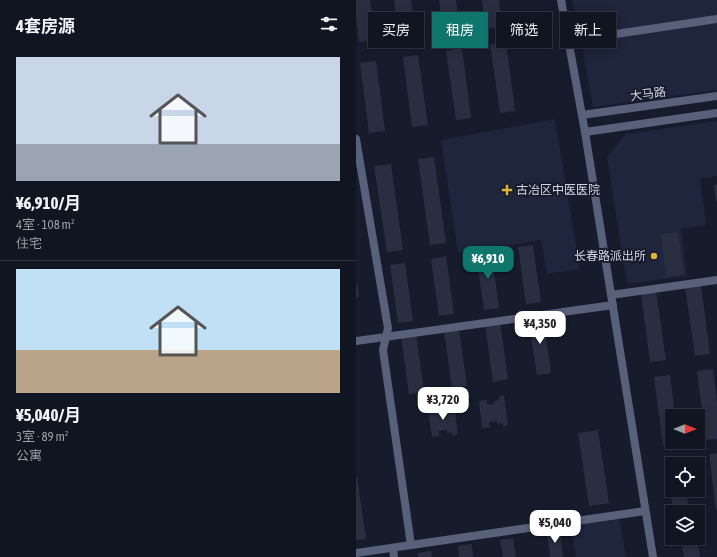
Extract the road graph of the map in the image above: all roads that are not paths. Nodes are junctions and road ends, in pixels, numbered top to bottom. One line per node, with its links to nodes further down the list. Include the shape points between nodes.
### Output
1 (561, 0): 2 (street)
2 (563, 12)
3 (717, 19): 4 (street)
4 (616, 34)
5 (570, 48): 8 (street)
6 (717, 96): 8 (street, 大马路)
7 (717, 113): 9 (street)
8 (582, 115): 9 (street)
9 (585, 132): 12 (street)
10 (356, 139): 14 (street, via 388,328)
11 (717, 280): 12 (street)
12 (611, 296): 13 (street)
13 (613, 305): 14 (street); 16 (street)
14 (386, 337): 15 (street); 17 (street, via 382,350)
15 (356, 341)
16 (646, 511): 17 (street); 21 (street)
17 (411, 545): 18 (street)
18 (393, 548): 19 (street); 20 (street)
19 (356, 553)
20 (394, 557)
21 (653, 557)

